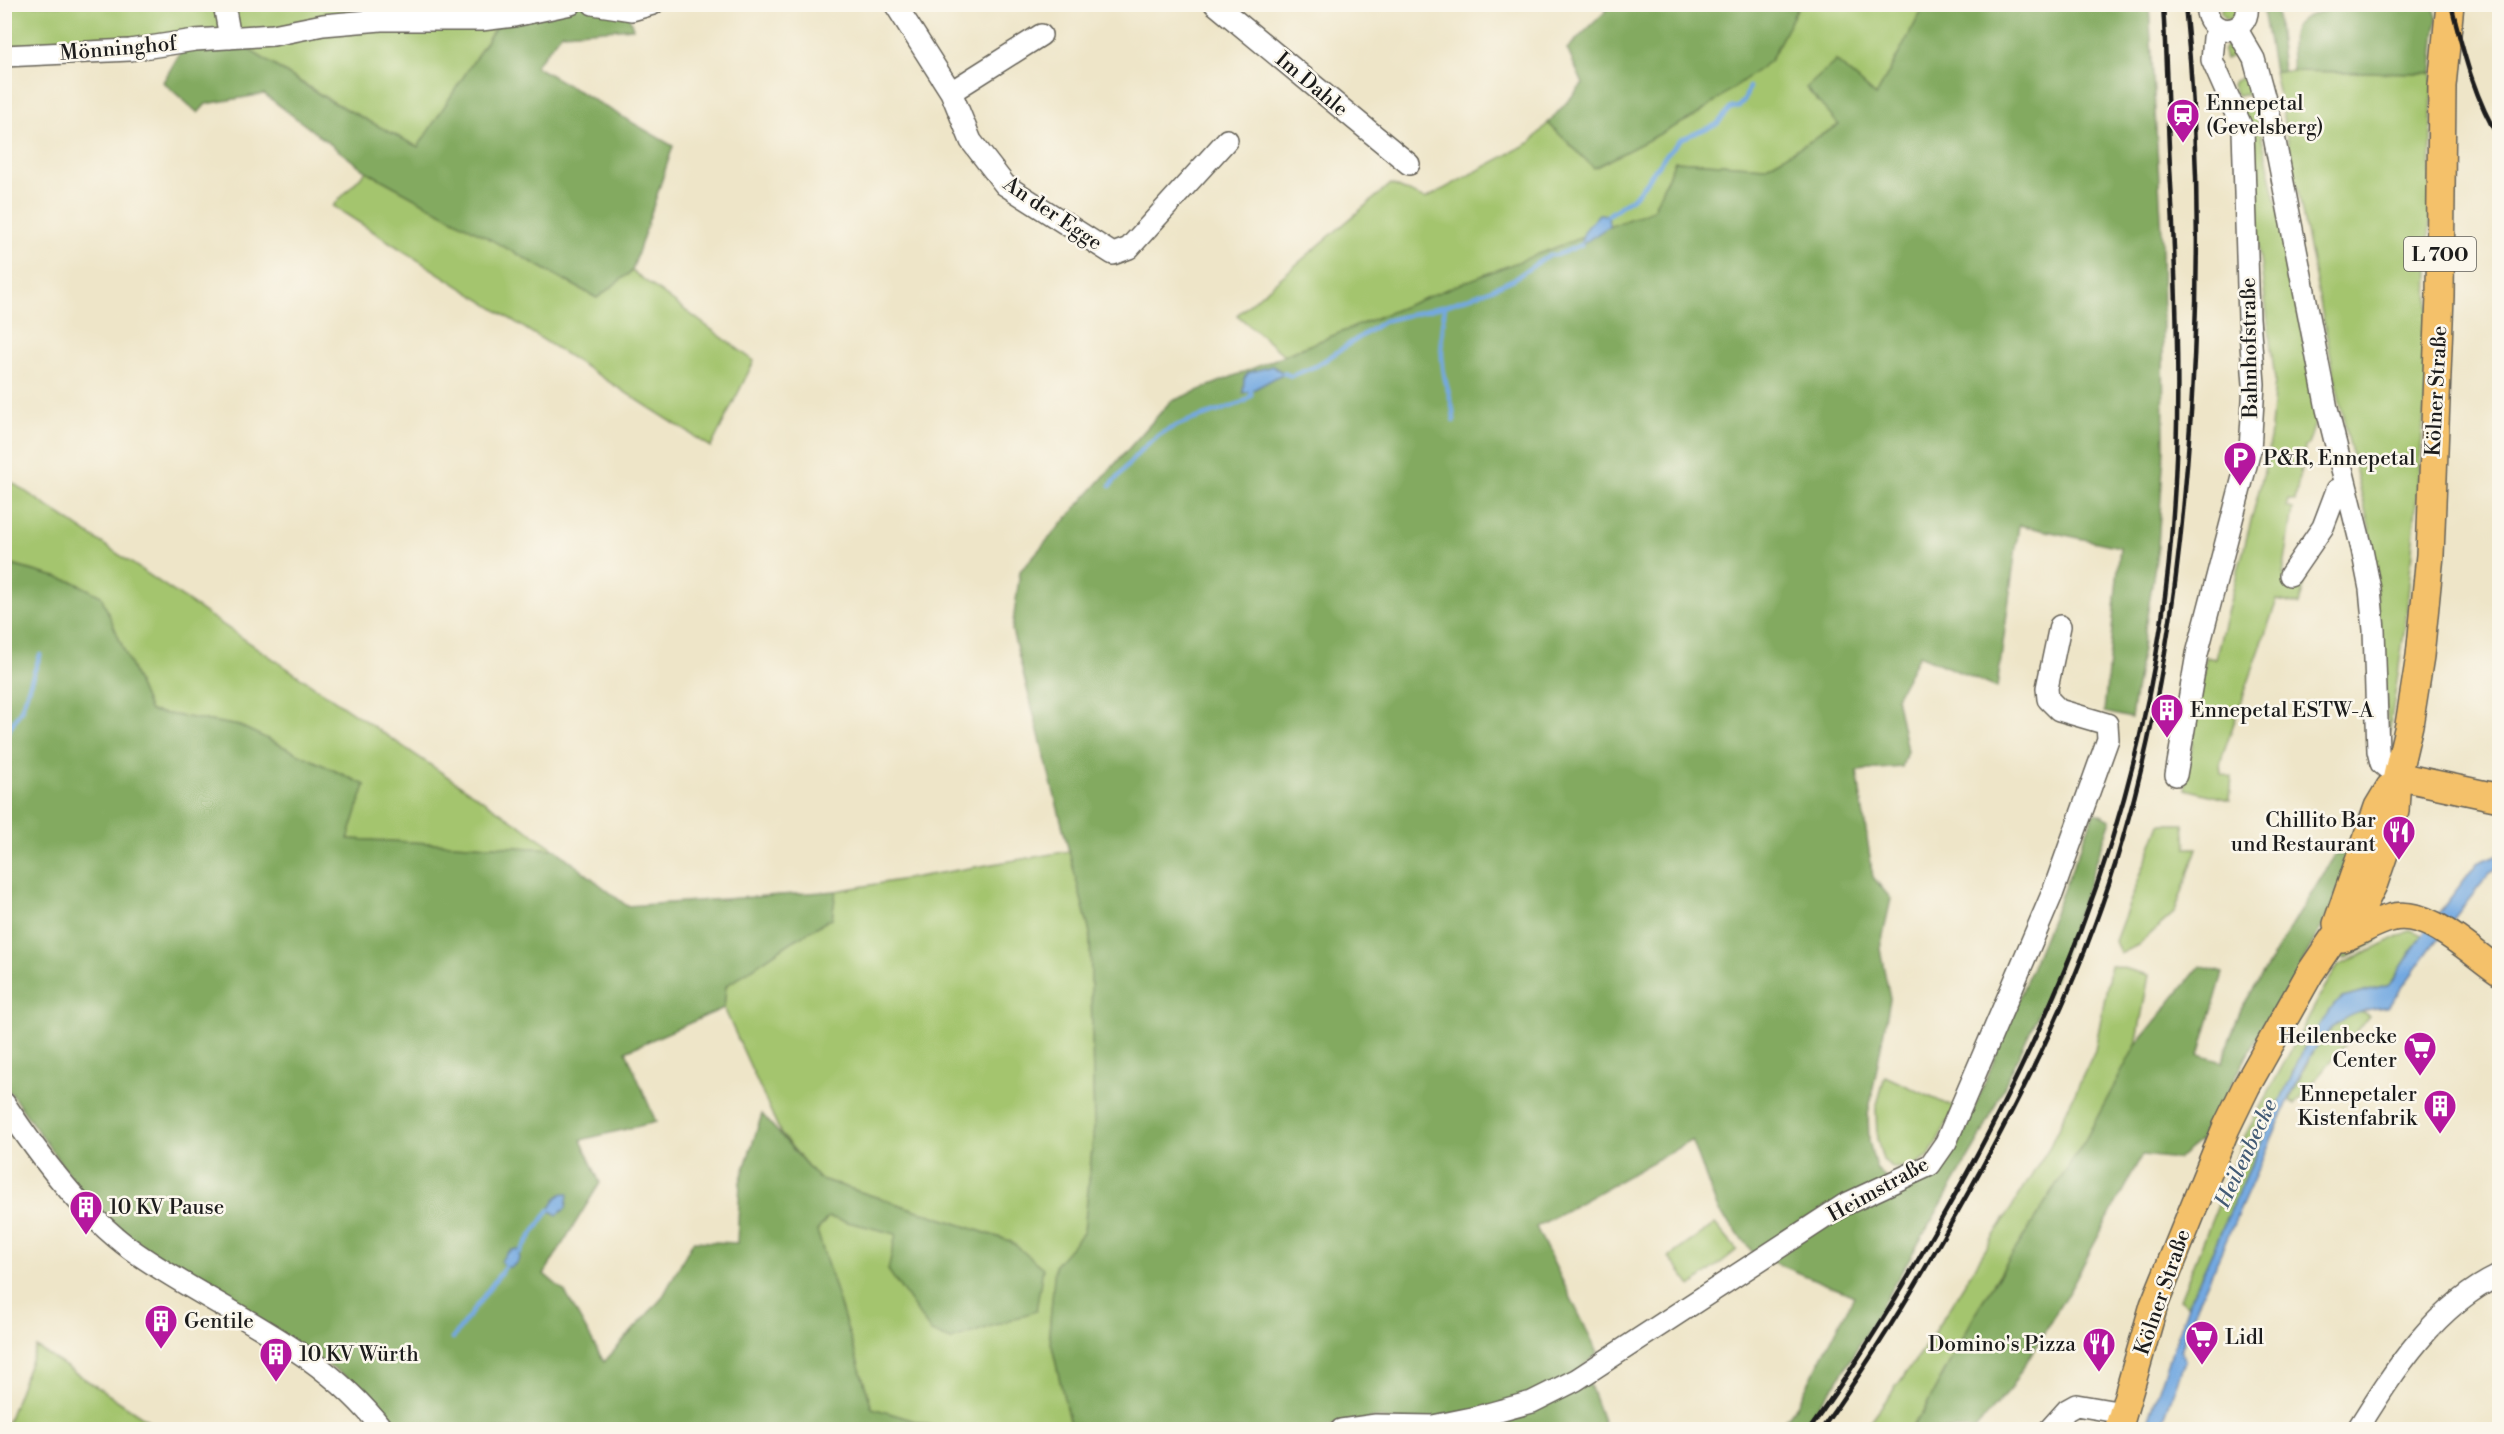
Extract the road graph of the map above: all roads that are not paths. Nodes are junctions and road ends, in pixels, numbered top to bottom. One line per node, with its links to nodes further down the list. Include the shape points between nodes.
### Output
1 (224, 4): 11 (street)
2 (571, 4): 11 (street, Mönninghof, via 481,20 381,20)
3 (653, 4): 8 (street, via 632,10)
4 (895, 4): 13 (street, An der Egge)
5 (1215, 4): 15 (street, Im Dahle)
6 (2207, 4): 9 (street, via 2209,20)
7 (2451, 4): 20 (main road, Kölner Straße / L 700, via 2442,86 2440,296 2430,555 2420,656)
8 (603, 6)
9 (2237, 21): 16 (street, via 2254,59 2272,126); 19 (street, Bahnhofstraße, via 2214,38 2212,60 2244,130 2254,384 2250,450 2197,654)
10 (1041, 35): 13 (street)
11 (230, 38): 12 (street, Mönninghof, via 130,50)
12 (4, 56)
13 (951, 92): 14 (street, An der Egge, via 971,141 1005,185 1113,254 1129,248)
14 (1227, 140)
15 (1409, 165)
16 (2346, 487): 17 (street, via 2337,490 2323,527); 20 (street, via 2370,589 2378,751 2381,763)
17 (2290, 575)
18 (2060, 626): 30 (street, Heimstraße, via 2048,699 2059,710 2107,724 2108,739 2053,892 1946,1142 1930,1165 1844,1205 1576,1380 1532,1402 1433,1426 1376,1425)
19 (2176, 776)
20 (2397, 776): 21 (main road); 22 (main road, Kölner Straße / L 700, via 2395,811 2387,845 2374,883)
21 (2499, 798)
22 (2354, 905): 23 (main road, via 2380,900 2401,904); 24 (main road, Kölner Straße / L 700, via 2358,915)
23 (2432, 924): 24 (main road, via 2390,918); 25 (main road)
24 (2334, 938): 28 (main road, Kölner Straße / L 700, via 2285,1016 2226,1128 2154,1305)
25 (2499, 972)
26 (4, 1102): 29 (street, via 86,1210 132,1250 328,1373)
27 (2499, 1275): 32 (street, via 2450,1310 2421,1337)
28 (2120, 1421): 31 (street, via 2076,1405)
29 (382, 1430)
30 (1341, 1430)
31 (2049, 1430)
32 (2356, 1430)

